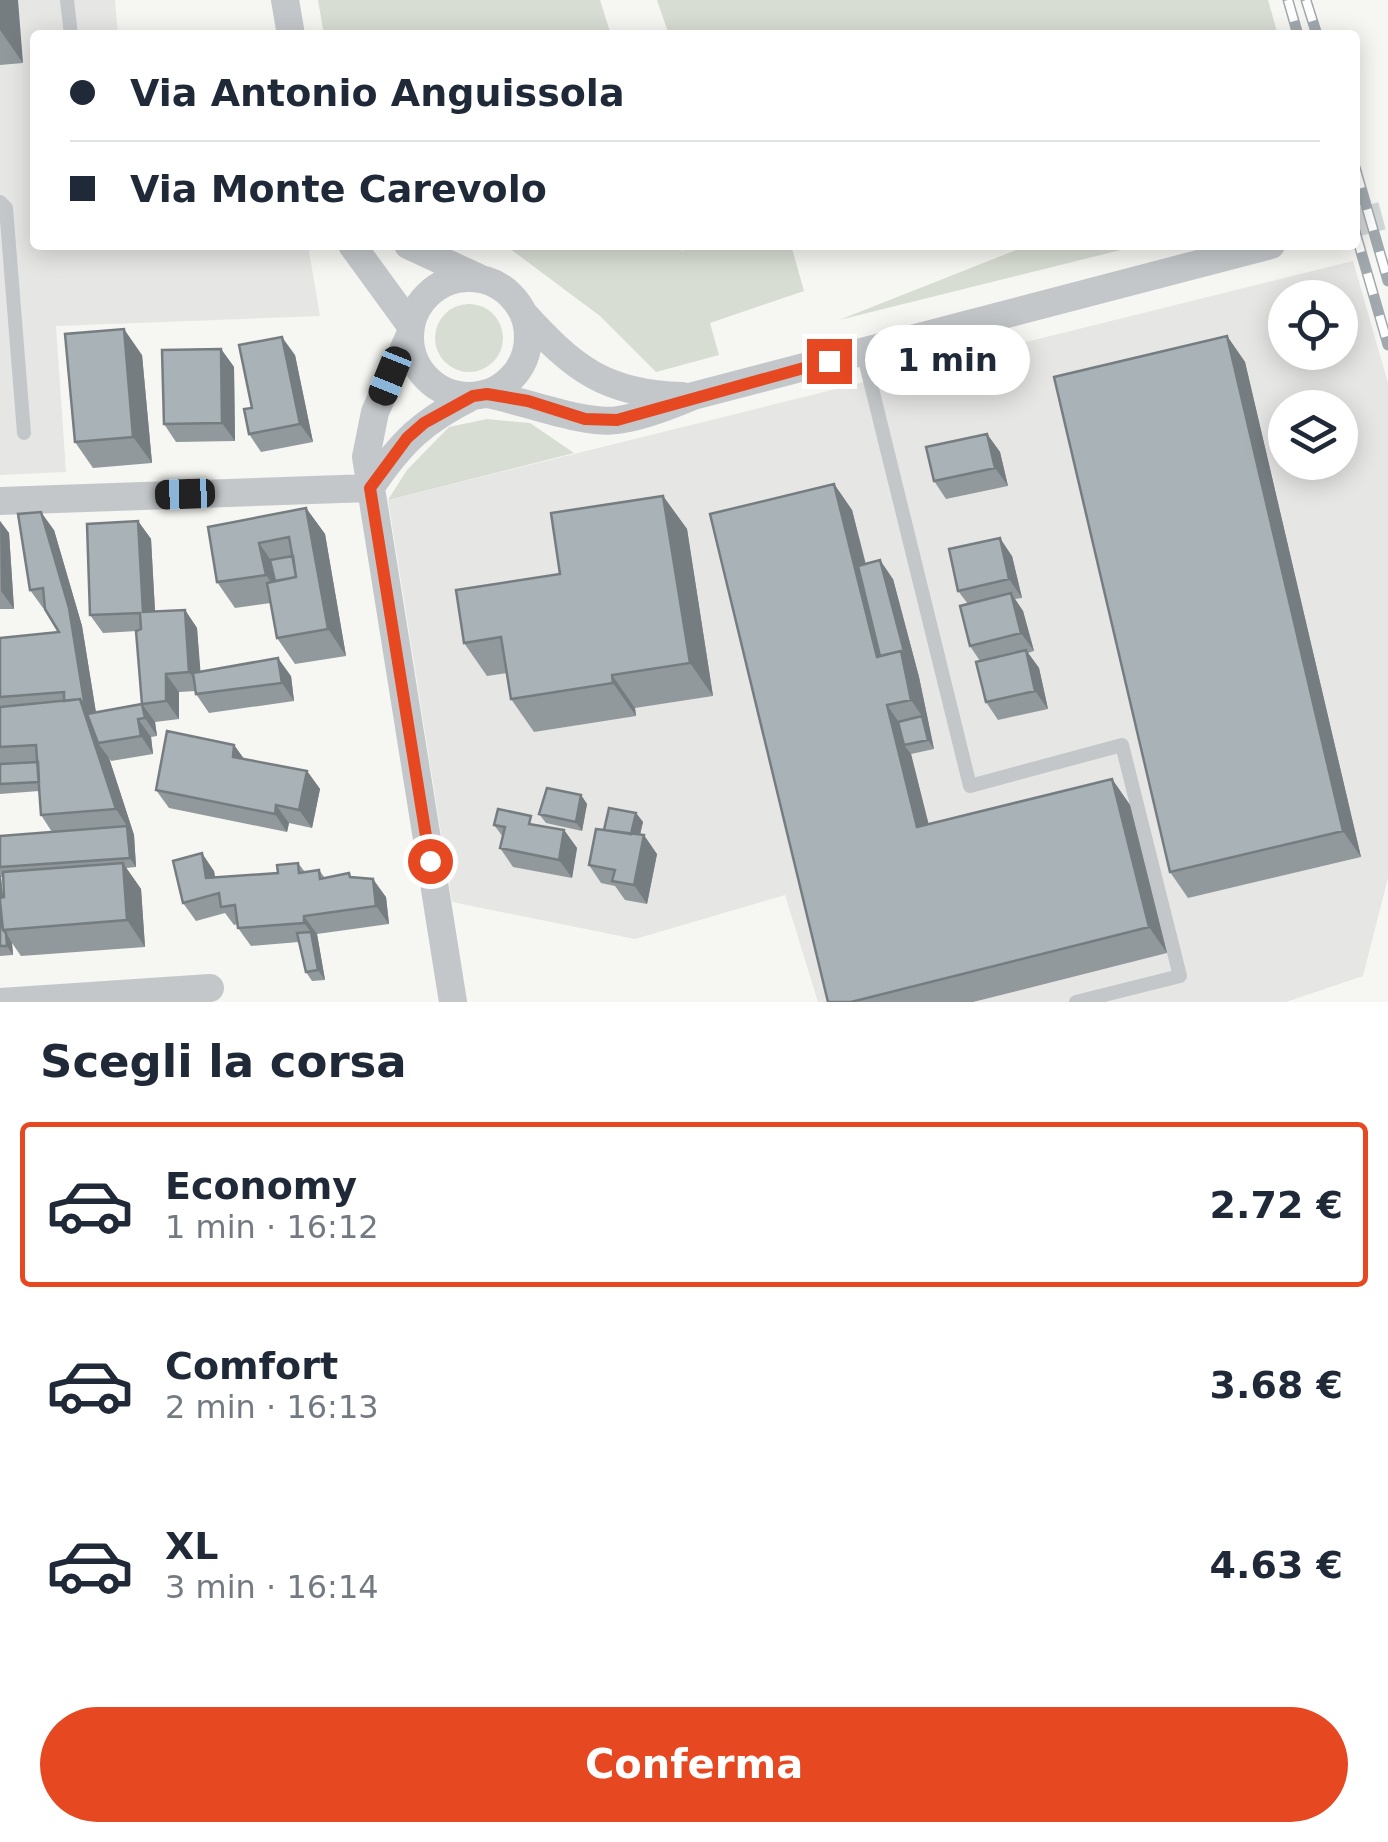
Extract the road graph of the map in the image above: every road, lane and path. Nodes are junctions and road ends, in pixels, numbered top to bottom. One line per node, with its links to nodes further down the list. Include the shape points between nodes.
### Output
1 (68, 0): 3 (lane)
2 (285, 0): 4 (street)
3 (71, 30)
4 (290, 30)
5 (0, 202): 15 (lane, via 6,208)
6 (355, 250): 11 (street)
7 (419, 250): 9 (street)
8 (1251, 250): 12 (street)
9 (480, 278): 10 (street, via 512,296); 11 (street, via 438,286 420,303)
10 (522, 312): 13 (street, via 528,346 522,362 513,377); 14 (street, via 590,376 632,392)
11 (410, 331): 13 (street, via 412,354 430,382 444,391); 16 (street, via 368,434)
12 (863, 352): 14 (street); 21 (lane, via 970,786 1122,745 1180,976)
13 (480, 395): 14 (street, via 600,420 656,411); 16 (street, via 424,423)
14 (693, 396)
15 (24, 433)
16 (370, 488): 17 (street); 20 (street)
17 (0, 501)
18 (210, 988): 19 (street)
19 (0, 1002)
20 (452, 1002)
21 (1076, 1002)

